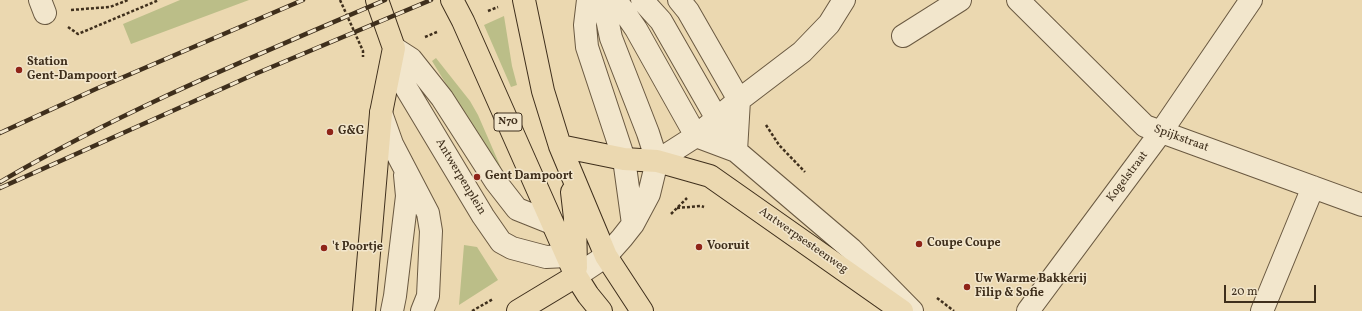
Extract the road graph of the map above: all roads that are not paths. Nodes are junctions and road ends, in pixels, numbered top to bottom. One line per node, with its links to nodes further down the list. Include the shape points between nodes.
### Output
1 (377, 0): 14 (main road)
2 (452, 0): 27 (main road, N70)
3 (524, 0): 21 (main road, via 543,91)
4 (588, 0): 22 (street, via 585,25 587,47)
5 (603, 0): 23 (street, via 611,38)
6 (616, 0): 19 (street, via 636,29)
7 (642, 0): 17 (street, via 661,20)
8 (679, 0): 15 (street, via 688,11)
9 (844, 0): 15 (street, via 829,24 802,52)
10 (960, 0): 13 (street)
11 (1018, 0): 18 (street, Spijkstraat, via 1145,126)
12 (1251, 0): 18 (street, Kogelstraat)
13 (903, 36)
14 (394, 48): 16 (main road); 27 (street, via 411,59 442,98 496,182 517,209); 29 (street, Antwerpenplein, via 402,81 483,216 502,242 512,248 546,257)
15 (739, 100): 17 (street); 20 (street)
16 (381, 113): 24 (street, via 392,144); 32 (main road)
17 (717, 118): 19 (street); 20 (street)
18 (1161, 132): 25 (street, Spijkstraat); 40 (street, Kogelstraat)
19 (696, 136): 20 (street); 23 (street)
20 (736, 151): 39 (street, via 851,248)
21 (564, 156): 22 (main road); 30 (main road); 31 (main road, via 575,218)
22 (624, 159): 23 (main road); 28 (street)
23 (657, 161): 28 (street, via 649,194); 38 (main road, Antwerpsesteenweg, via 710,176)
24 (404, 167): 33 (street, via 407,196); 34 (street, via 428,213 431,231 428,296)
25 (1313, 187): 26 (street, Spijkstraat); 41 (street)
26 (1362, 205)
27 (552, 223): 29 (main road, N70)
28 (633, 224): 30 (street)
29 (567, 256): 31 (main road, N70)
30 (606, 256): 31 (street); 37 (main road)
31 (576, 276): 35 (main road); 36 (main road, N70)
32 (364, 311)
33 (392, 311)
34 (422, 311)
35 (518, 311)
36 (601, 311)
37 (642, 311)
38 (902, 311)
39 (912, 311)
40 (1028, 311)
41 (1262, 311)

